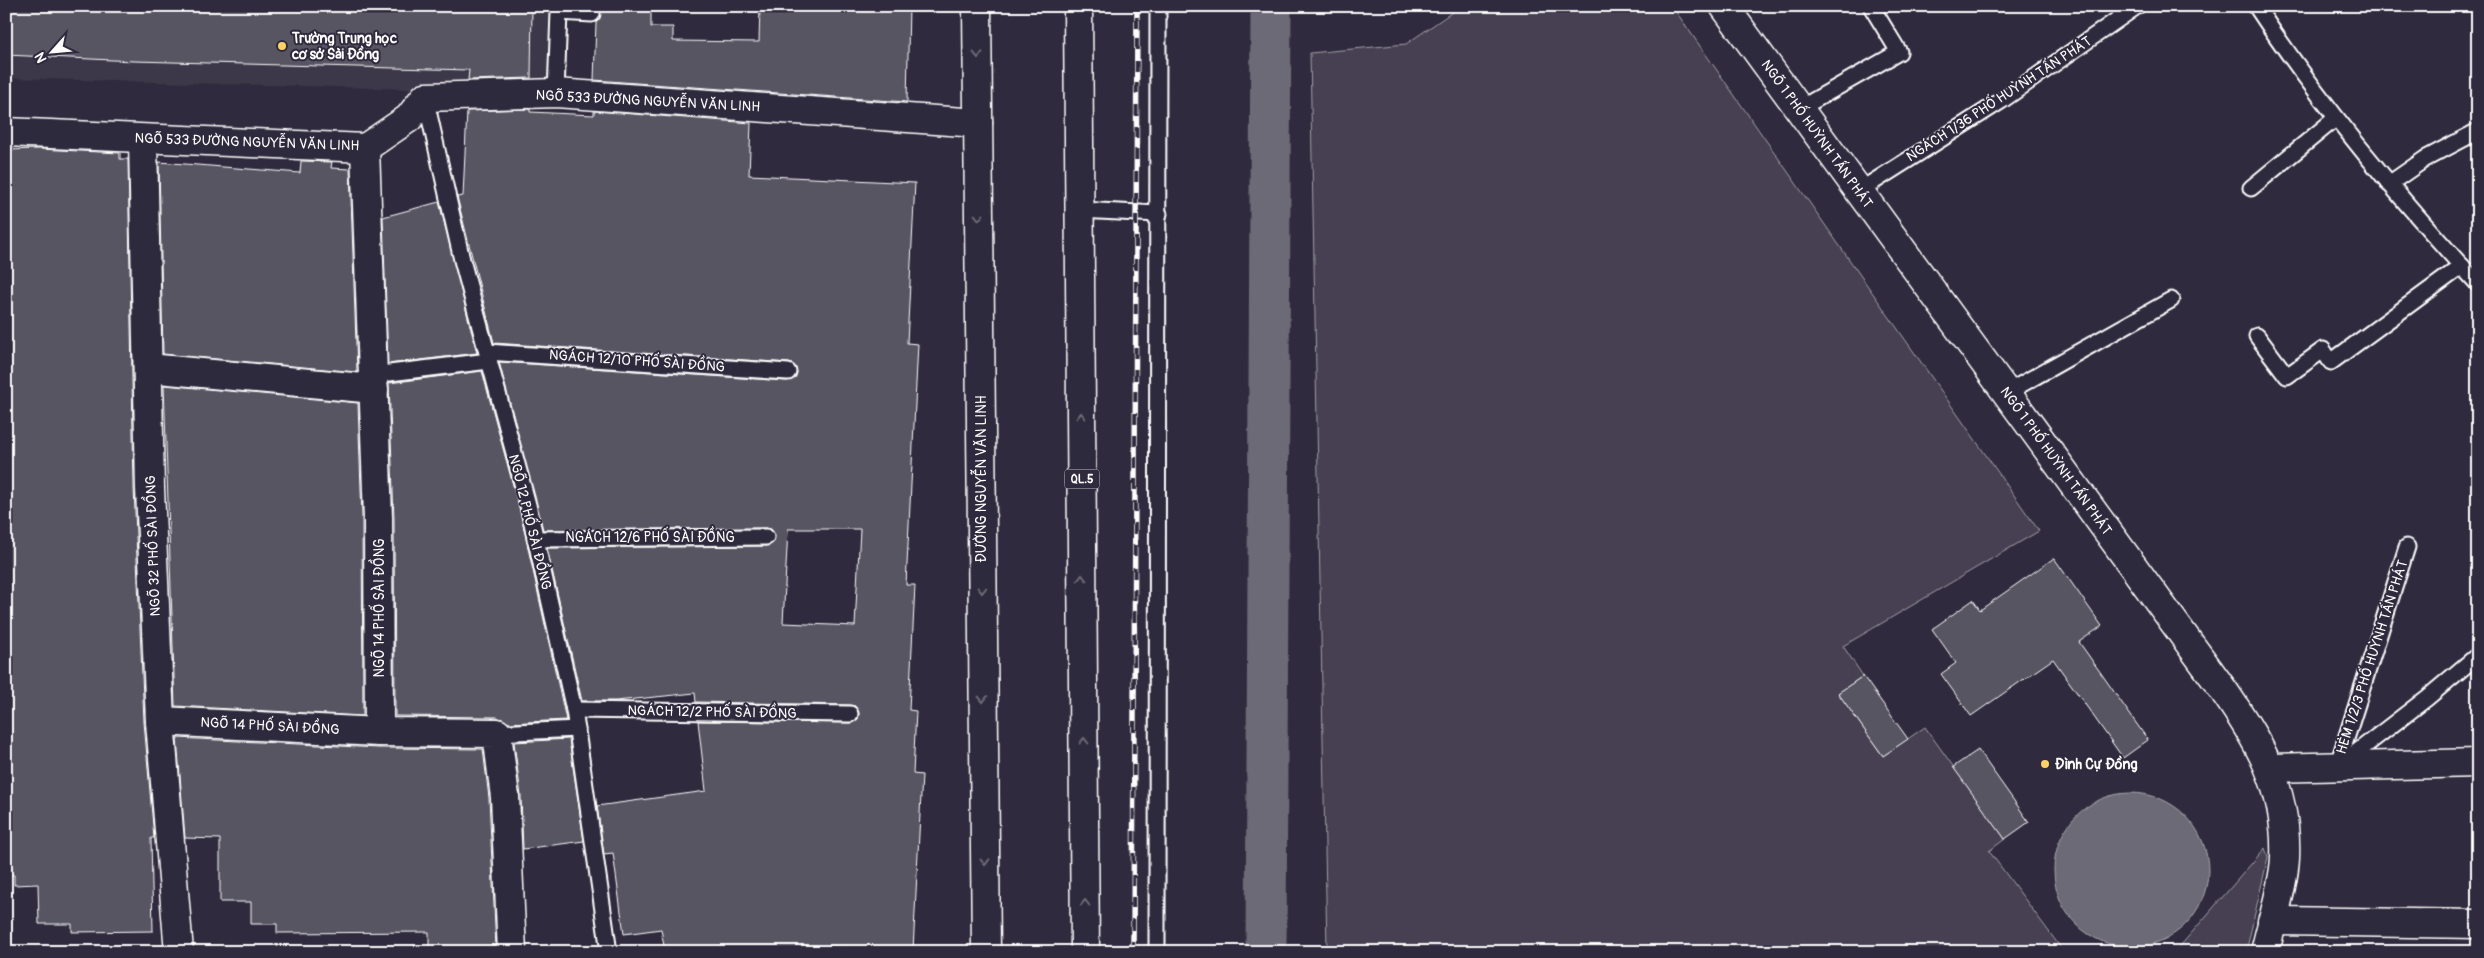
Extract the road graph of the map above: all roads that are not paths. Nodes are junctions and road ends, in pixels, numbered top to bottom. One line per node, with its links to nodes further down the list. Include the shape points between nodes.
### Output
1 (592, 6): 9 (lane, via 592,14 559,12)
2 (977, 6): 13 (main road, ĐƯỜNG NGUYỄN VĂN LINH, one-way to 13)
3 (1078, 6): 21 (main road, QL.5)
4 (1158, 6): 22 (lane)
5 (1724, 6): 11 (main road, NGÕ 1 PHỐ HUỲNH TẤN PHÁT)
6 (1871, 6): 11 (lane, via 1899,52)
7 (2137, 6): 20 (lane, NGÁCH 1/36 PHỐ HUỲNH TẤN PHÁT, via 2001,101)
8 (2256, 6): 12 (lane)
9 (556, 93): 10 (main road, NGÕ 533 ĐƯỜNG NGUYỄN VĂN LINH); 13 (main road, NGÕ 533 ĐƯỜNG NGUYỄN VĂN LINH)
10 (425, 97): 17 (main road, NGÕ 533 ĐƯỜNG NGUYỄN VĂN LINH, via 409,118); 27 (lane, NGÕ 12 PHỐ SÀI ĐỒNG, via 462,260)
11 (1799, 109): 20 (main road, NGÕ 1 PHỐ HUỲNH TẤN PHÁT)
12 (2336, 118): 18 (lane); 19 (lane)
13 (978, 123): 50 (main road, ĐƯỜNG NGUYỄN VĂN LINH, one-way to 50)
14 (2478, 131): 18 (lane, via 2425,159)
15 (6, 132): 16 (main road, NGÕ 533 ĐƯỜNG NGUYỄN VĂN LINH)
16 (143, 139): 17 (main road, NGÕ 533 ĐƯỜNG NGUYỄN VĂN LINH); 28 (main road, NGÕ 32 PHỐ SÀI ĐỒNG)
17 (365, 148): 30 (main road, NGÕ 14 PHỐ SÀI ĐỒNG)
18 (2390, 184): 23 (lane)
19 (2251, 188)
20 (1859, 190): 31 (main road, NGÕ 1 PHỐ HUỲNH TẤN PHÁT)
21 (1080, 210): 22 (lane); 51 (main road, QL.5, one-way to 21)
22 (1159, 214): 52 (lane)
23 (2462, 266): 24 (lane); 26 (lane, via 2331,362 2323,350 2287,376)
24 (2478, 284)
25 (2171, 300): 31 (lane)
26 (2257, 336)
27 (488, 356): 29 (lane, NGÁCH 12/10 PHỐ SÀI ĐỒNG); 30 (lane, NGÁCH 12/10 PHỐ SÀI ĐỒNG); 33 (lane, NGÕ 12 PHỐ SÀI ĐỒNG)
28 (148, 368): 30 (main road); 38 (main road, NGÕ 32 PHỐ SÀI ĐỒNG)
29 (788, 372)
30 (374, 382): 40 (main road, NGÕ 14 PHỐ SÀI ĐỒNG)
31 (2006, 394): 44 (main road, NGÕ 1 PHỐ HUỲNH TẤN PHÁT, via 2239,712)
32 (766, 537): 33 (lane, NGÁCH 12/6 PHỐ SÀI ĐỒNG)
33 (535, 539): 36 (lane, NGÕ 12 PHỐ SÀI ĐỒNG)
34 (2407, 547): 43 (lane, HẺM 1/2/3 PHỐ HUỲNH TẤN PHÁT)
35 (2478, 655): 43 (lane)
36 (574, 710): 37 (lane, NGÁCH 12/2 PHỐ SÀI ĐỒNG); 39 (lane, NGÕ 12 PHỐ SÀI ĐỒNG)
37 (850, 714)
38 (160, 721): 40 (main road, NGÕ 14 PHỐ SÀI ĐỒNG); 47 (main road, NGÕ 32 PHỐ SÀI ĐỒNG)
39 (577, 729): 41 (lane); 49 (lane, NGÕ 12 PHỐ SÀI ĐỒNG)
40 (379, 732): 41 (main road)
41 (497, 733): 48 (main road, via 505,797)
42 (2478, 763): 43 (main road)
43 (2337, 767): 44 (main road)
44 (2270, 768): 45 (main road, NGÕ 1 PHỐ HUỲNH TẤN PHÁT, via 2280,799 2285,860)
45 (2272, 921): 46 (main road); 53 (main road, NGÕ 1 PHỐ HUỲNH TẤN PHÁT)
46 (2478, 924)
47 (179, 952)
48 (512, 952)
49 (609, 952)
50 (986, 952)
51 (1085, 952)
52 (1157, 952)
53 (2265, 952)

